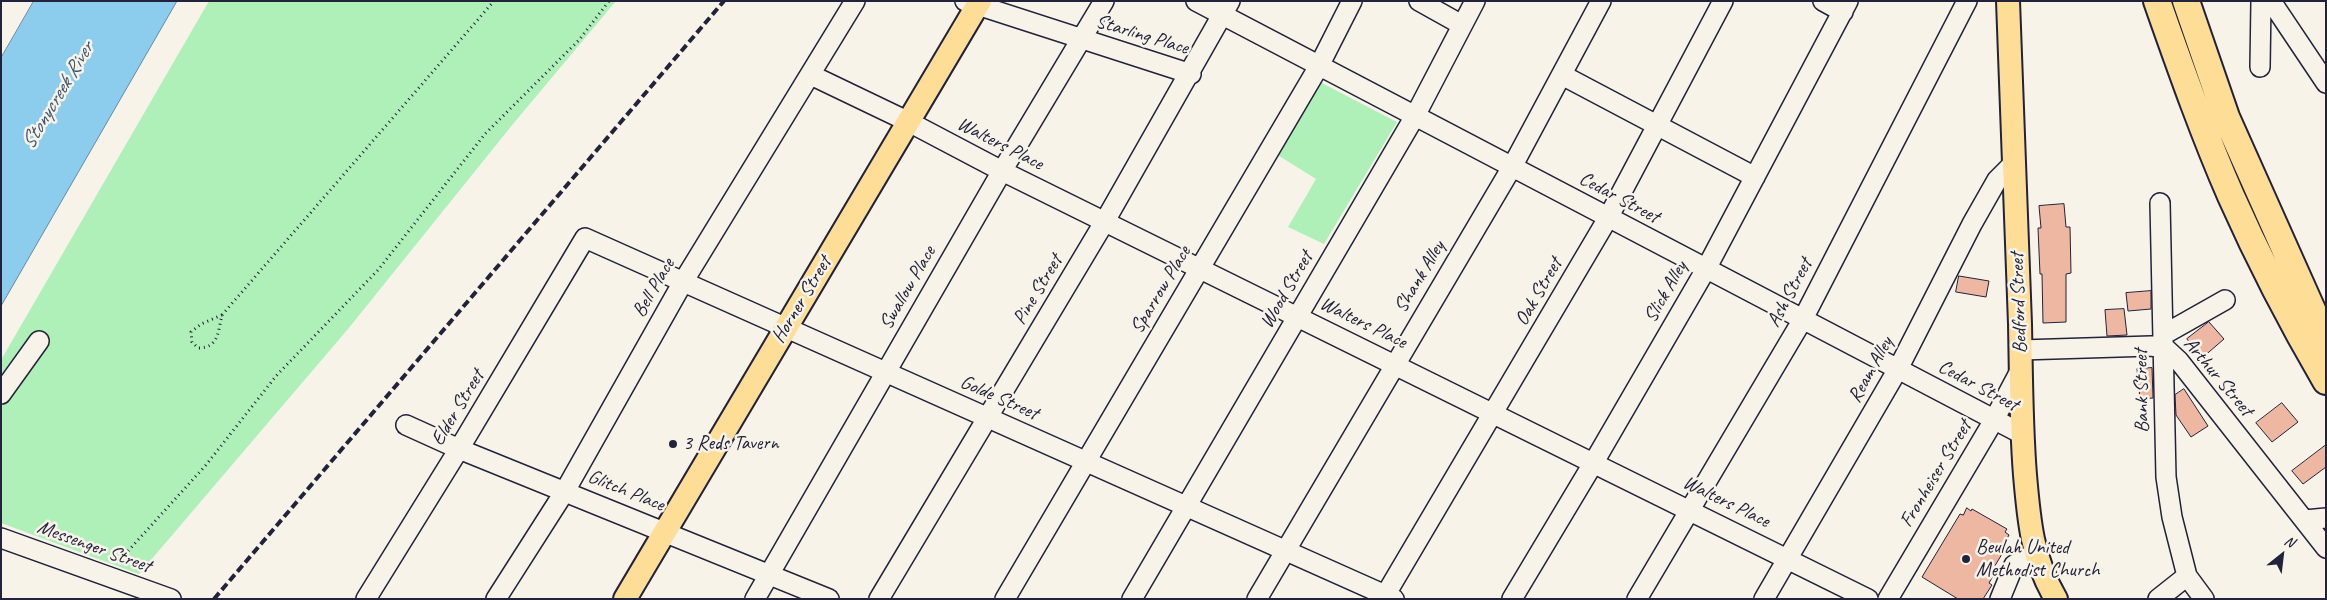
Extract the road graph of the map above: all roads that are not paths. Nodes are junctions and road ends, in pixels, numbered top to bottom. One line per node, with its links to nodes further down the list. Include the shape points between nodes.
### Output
1 (855, 1): 24 (street, Bell Place)
2 (1104, 1): 20 (street, Swallow Place)
3 (1196, 1): 18 (street, Cedar Street)
4 (1352, 1): 21 (street, Sparrow Place)
5 (1419, 1): 19 (street)
6 (1475, 1): 19 (street, Wood Street)
7 (1601, 1): 25 (street, Shank Alley)
8 (1723, 1): 29 (street, Oak Street)
9 (1823, 1): 17 (street)
10 (1967, 1): 43 (street, Ash Street)
11 (2008, 1): 30 (main road, Bedford Street)
12 (2157, 1): 52 (highway, via 2231,196 2297,332)
13 (2186, 1): 47 (highway, via 2226,116)
14 (2261, 1): 22 (street)
15 (2270, 1): 26 (street)
16 (974, 3): 20 (street, Starling Place); 28 (main road, Horner Street)
17 (1846, 6): 33 (street, Slick Alley)
18 (1227, 8): 21 (street, Cedar Street); 23 (street, Pine Street)
19 (1462, 25): 27 (street, Wood Street)
20 (1081, 40): 23 (street, Starling Place); 32 (street, Swallow Place)
21 (1319, 66): 27 (street, Cedar Street); 38 (street, Sparrow Place)
22 (2260, 67)
23 (1191, 74): 36 (street, Pine Street)
24 (811, 75): 28 (street, Walters Place); 40 (street, Bell Place)
25 (1562, 76): 29 (street); 31 (street, Shank Alley)
26 (2326, 82)
27 (1415, 116): 31 (street, Cedar Street); 42 (street, Wood Street)
28 (909, 122): 32 (street, Walters Place); 44 (main road, Horner Street)
29 (1657, 126): 33 (street); 35 (street, Oak Street)
30 (2014, 163): 48 (main road, Bedford Street); 50 (street, Ream Alley, via 1997,180 1972,224)
31 (1512, 167): 35 (street, Cedar Street); 49 (street, Shank Alley)
32 (1002, 172): 36 (street, Walters Place); 51 (street, Swallow Place)
33 (1755, 177): 39 (street, Slick Alley)
34 (2160, 203): 46 (street, Bank Street)
35 (1608, 218): 39 (street, Cedar Street); 54 (street, Oak Street)
36 (1105, 221): 38 (street, Walters Place); 55 (street, Pine Street)
37 (585, 238): 40 (street, Golde Street); 59 (street, Elder Street)
38 (1200, 269): 42 (street, Walters Place); 60 (street, Sparrow Place)
39 (1706, 269): 43 (street, Cedar Street); 61 (street, Slick Alley)
40 (683, 282): 44 (street, Golde Street); 62 (street, Bell Place)
41 (2225, 300): 46 (street)
42 (1298, 316): 49 (street, Walters Place); 63 (street, Wood Street)
43 (1803, 319): 50 (street, Cedar Street); 64 (street, Ash Street)
44 (786, 328): 51 (street, Golde Street); 67 (main road, Horner Street)
45 (38, 341): 53 (street)
46 (2164, 341): 48 (street, Arthur Street, via 2151,346); 66 (street, Arthur Street); 74 (street, Bank Street, via 2166,477)
47 (2326, 341)
48 (2021, 361): 56 (street, Fronheiser Street); 58 (main road, Bedford Street)
49 (1395, 364): 54 (street, Walters Place); 70 (street, Shank Alley)
50 (1898, 369): 56 (street, Cedar Street); 72 (street, Ream Alley)
51 (885, 372): 55 (street, Golde Street); 73 (street, Swallow Place)
52 (2326, 381)
53 (1, 394)
54 (1494, 413): 61 (street, Walters Place); 75 (street, Oak Street)
55 (987, 417): 60 (street, Golde Street); 82 (street, Pine Street)
56 (1994, 420): 58 (street, Cedar Street); 90 (street, Fronheiser Street)
57 (406, 425): 59 (street, Glitch Place)
58 (2022, 434): 71 (main road, Bedford Street, via 2029,528)
59 (459, 449): 62 (street, Glitch Place); 77 (street, Elder Street)
60 (1085, 461): 63 (street, Golde Street); 83 (street, Sparrow Place)
61 (1594, 462): 64 (street, Walters Place); 86 (street, Slick Alley)
62 (565, 491): 67 (street, Glitch Place); 78 (street, Bell Place)
63 (1186, 506): 70 (street, Golde Street); 84 (street, Wood Street)
64 (1690, 510): 72 (street, Walters Place); 87 (street, Ash Street)
65 (2326, 518): 66 (street)
66 (2305, 520): 69 (street, Arthur Street)
67 (665, 531): 73 (street, Glitch Place); 79 (main road, Horner Street)
68 (1, 538): 76 (street, Messenger Street)
69 (2326, 548)
70 (1286, 550): 75 (street, Golde Street); 85 (street, Shank Alley)
71 (2035, 553): 91 (street, via 2014,565); 92 (main road, Bedford Street, via 2044,579)
72 (1789, 558): 88 (street, Ream Alley); 89 (street, Walters Place)
73 (769, 575): 80 (street, Swallow Place); 81 (street, Glitch Place)
74 (2187, 576): 93 (street); 94 (street)
75 (1388, 597)
76 (171, 599)
77 (366, 599)
78 (496, 599)
79 (625, 599)
80 (755, 599)
81 (830, 599)
82 (879, 599)
83 (1005, 599)
84 (1132, 599)
85 (1257, 599)
86 (1512, 599)
87 (1637, 599)
88 (1764, 599)
89 (1868, 599)
90 (1888, 599)
91 (2000, 599)
92 (2056, 599)
93 (2158, 599)
94 (2204, 599)

